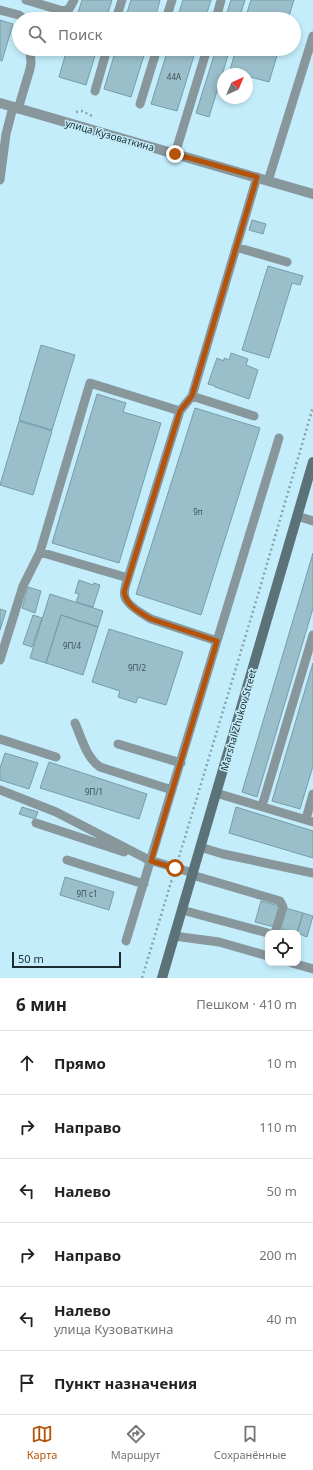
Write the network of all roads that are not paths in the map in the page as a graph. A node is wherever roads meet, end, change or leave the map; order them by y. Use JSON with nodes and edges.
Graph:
{"nodes":[{"id":1,"x":26,"y":0,"type":"edge"},
{"id":2,"x":74,"y":0,"type":"edge"},
{"id":3,"x":122,"y":0,"type":"edge"},
{"id":4,"x":172,"y":0,"type":"edge"},
{"id":5,"x":221,"y":0,"type":"edge"},
{"id":6,"x":0,"y":10,"type":"edge"},
{"id":7,"x":118,"y":12,"type":"edge"},
{"id":8,"x":168,"y":12,"type":"edge"},
{"id":9,"x":218,"y":12,"type":"edge"},
{"id":10,"x":12,"y":13,"type":"edge"},
{"id":11,"x":313,"y":36,"type":"edge"},
{"id":12,"x":30,"y":56,"type":"edge"},
{"id":13,"x":105,"y":56,"type":"edge"},
{"id":14,"x":155,"y":56,"type":"edge"},
{"id":15,"x":205,"y":56,"type":"edge"},
{"id":16,"x":95,"y":91,"type":"dead end"},
{"id":17,"x":0,"y":103,"type":"edge"},
{"id":18,"x":140,"y":104,"type":"dead end"},
{"id":19,"x":15,"y":108,"type":"junction"},
{"id":20,"x":175,"y":154,"type":"junction"},
{"id":21,"x":257,"y":177,"type":"junction"},
{"id":22,"x":0,"y":180,"type":"edge"},
{"id":23,"x":268,"y":181,"type":"junction"},
{"id":24,"x":313,"y":194,"type":"edge"},
{"id":25,"x":236,"y":247,"type":"junction"},
{"id":26,"x":287,"y":262,"type":"dead end"},
{"id":27,"x":192,"y":396,"type":"junction"},
{"id":28,"x":180,"y":411,"type":"junction"},
{"id":29,"x":254,"y":416,"type":"dead end"},
{"id":30,"x":279,"y":438,"type":"dead end"},
{"id":31,"x":313,"y":462,"type":"edge"},
{"id":32,"x":297,"y":516,"type":"junction"},
{"id":33,"x":313,"y":521,"type":"edge"},
{"id":34,"x":40,"y":552,"type":"junction"},
{"id":35,"x":128,"y":578,"type":"junction"},
{"id":36,"x":313,"y":635,"type":"edge"},
{"id":37,"x":217,"y":641,"type":"junction"},
{"id":38,"x":0,"y":660,"type":"edge"},
{"id":39,"x":75,"y":723,"type":"dead end"},
{"id":40,"x":0,"y":739,"type":"edge"},
{"id":41,"x":118,"y":744,"type":"dead end"},
{"id":42,"x":56,"y":757,"type":"dead end"},
{"id":43,"x":181,"y":763,"type":"junction"},
{"id":44,"x":0,"y":790,"type":"edge"},
{"id":45,"x":172,"y":790,"type":"junction"},
{"id":46,"x":216,"y":793,"type":"junction"},
{"id":47,"x":313,"y":794,"type":"edge"},
{"id":48,"x":262,"y":806,"type":"junction"},
{"id":49,"x":309,"y":820,"type":"edge"},
{"id":50,"x":36,"y":823,"type":"dead end"},
{"id":51,"x":200,"y":848,"type":"junction"},
{"id":52,"x":67,"y":860,"type":"dead end"},
{"id":53,"x":151,"y":861,"type":"junction"},
{"id":54,"x":192,"y":874,"type":"junction"},
{"id":55,"x":313,"y":874,"type":"edge"},
{"id":56,"x":144,"y":884,"type":"junction"},
{"id":57,"x":182,"y":910,"type":"junction"},
{"id":58,"x":276,"y":930,"type":"edge"},
{"id":59,"x":265,"y":932,"type":"edge"},
{"id":60,"x":174,"y":936,"type":"junction"},
{"id":61,"x":126,"y":941,"type":"dead end"},
{"id":62,"x":265,"y":955,"type":"edge"},
{"id":63,"x":301,"y":966,"type":"edge"},
{"id":64,"x":313,"y":969,"type":"edge"},
{"id":65,"x":162,"y":978,"type":"edge"}],
"edges":[{"from":1,"to":2,"type":"lane"},
{"from":3,"to":7,"type":"lane"},
{"from":4,"to":8,"type":"lane"},
{"from":5,"to":9,"type":"lane"},
{"from":6,"to":10,"type":"lane"},
{"from":11,"to":23,"type":"lane"},
{"from":12,"to":19,"type":"lane"},
{"from":13,"to":16,"type":"lane"},
{"from":14,"to":18,"type":"lane"},
{"from":15,"to":20,"type":"lane"},
{"from":17,"to":19,"type":"street","name":"улица Кузоваткина"},
{"from":19,"to":20,"type":"street","name":"улица Кузоваткина"},
{"from":19,"to":22,"type":"lane"},
{"from":20,"to":21,"type":"street","name":"улица Кузоваткина"},
{"from":21,"to":23,"type":"street","name":"улица Кузоваткина"},
{"from":21,"to":25,"type":"lane"},
{"from":23,"to":24,"type":"street","name":"улица Кузоваткина"},
{"from":25,"to":26,"type":"lane"},
{"from":25,"to":27,"type":"lane"},
{"from":27,"to":28,"type":"lane"},
{"from":27,"to":29,"type":"lane"},
{"from":28,"to":34,"type":"lane"},
{"from":28,"to":35,"type":"lane"},
{"from":30,"to":37,"type":"lane"},
{"from":31,"to":32,"type":"main road","name":"Marshal Zhukov Street"},
{"from":32,"to":33,"type":"lane"},
{"from":32,"to":46,"type":"main road","name":"Marshal Zhukov Street"},
{"from":34,"to":35,"type":"lane"},
{"from":34,"to":38,"type":"lane"},
{"from":35,"to":37,"type":"lane"},
{"from":36,"to":48,"type":"lane"},
{"from":37,"to":43,"type":"lane"},
{"from":39,"to":45,"type":"lane"},
{"from":40,"to":42,"type":"lane"},
{"from":41,"to":43,"type":"lane"},
{"from":43,"to":45,"type":"lane"},
{"from":44,"to":53,"type":"lane"},
{"from":45,"to":53,"type":"lane"},
{"from":46,"to":48,"type":"lane"},
{"from":46,"to":51,"type":"main road","name":"Marshal Zhukov Street"},
{"from":47,"to":49,"type":"lane"},
{"from":48,"to":49,"type":"lane"},
{"from":50,"to":53,"type":"lane"},
{"from":51,"to":54,"type":"main road","name":"Marshal Zhukov Street"},
{"from":51,"to":55,"type":"lane"},
{"from":52,"to":56,"type":"lane"},
{"from":53,"to":54,"type":"lane"},
{"from":53,"to":56,"type":"lane"},
{"from":54,"to":57,"type":"main road","name":"Marshal Zhukov Street"},
{"from":54,"to":58,"type":"lane"},
{"from":56,"to":61,"type":"lane"},
{"from":57,"to":59,"type":"lane"},
{"from":57,"to":60,"type":"main road","name":"Marshal Zhukov Street"},
{"from":60,"to":62,"type":"lane"},
{"from":60,"to":65,"type":"main road","name":"Marshal Zhukov Street"},
{"from":63,"to":64,"type":"lane"}]}
